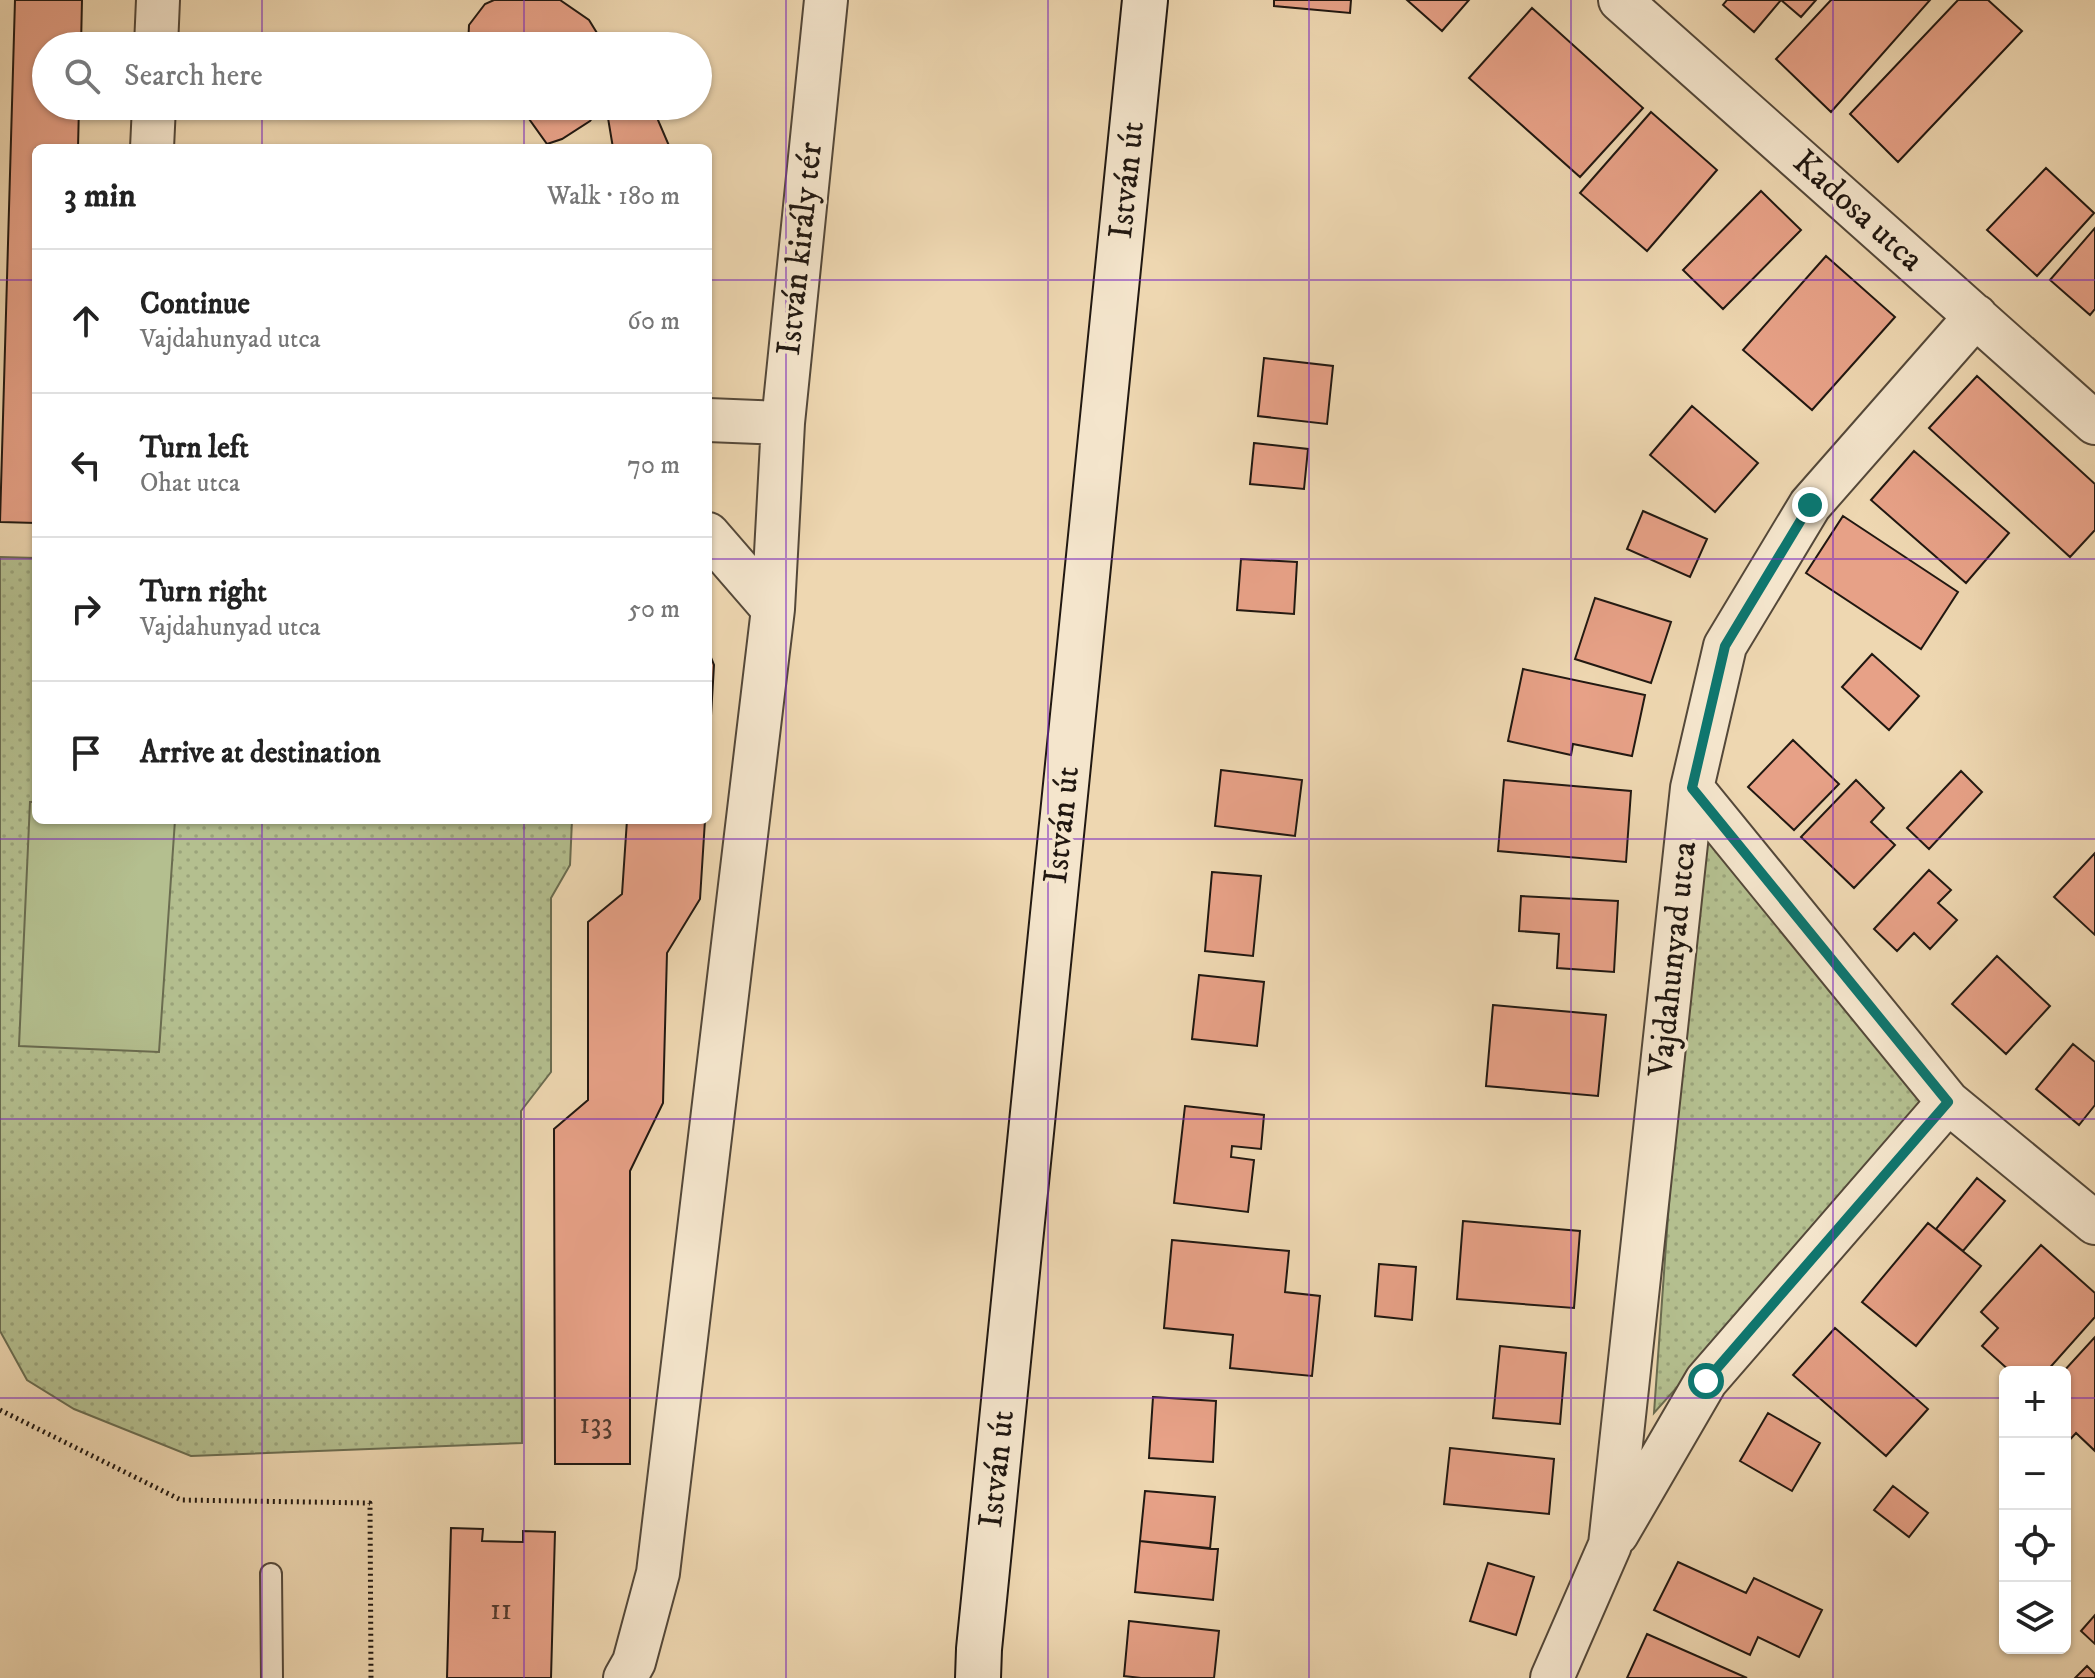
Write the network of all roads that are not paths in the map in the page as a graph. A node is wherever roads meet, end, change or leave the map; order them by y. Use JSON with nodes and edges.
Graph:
{"nodes":[{"id":1,"x":158,"y":0,"type":"edge"},
{"id":2,"x":826,"y":0,"type":"edge"},
{"id":3,"x":1145,"y":0,"type":"edge"},
{"id":4,"x":1620,"y":0,"type":"edge"},
{"id":5,"x":157,"y":32,"type":"edge"},
{"id":6,"x":153,"y":120,"type":"edge"},
{"id":7,"x":152,"y":144,"type":"edge"},
{"id":8,"x":1976,"y":316,"type":"junction"},
{"id":9,"x":712,"y":420,"type":"edge"},
{"id":10,"x":783,"y":423,"type":"junction"},
{"id":11,"x":2095,"y":423,"type":"edge"},
{"id":12,"x":712,"y":539,"type":"edge"},
{"id":13,"x":773,"y":609,"type":"junction"},
{"id":14,"x":1692,"y":788,"type":"junction"},
{"id":15,"x":1948,"y":1102,"type":"junction"},
{"id":16,"x":2095,"y":1223,"type":"edge"},
{"id":17,"x":1610,"y":1545,"type":"junction"},
{"id":18,"x":271,"y":1574,"type":"dead end"},
{"id":19,"x":976,"y":1668,"type":"edge"},
{"id":20,"x":272,"y":1678,"type":"edge"},
{"id":21,"x":625,"y":1678,"type":"edge"},
{"id":22,"x":1552,"y":1678,"type":"edge"}],
"edges":[{"from":1,"to":5,"type":"street"},
{"from":2,"to":10,"type":"street","name":"István király tér"},
{"from":3,"to":19,"type":"street","name":"István út"},
{"from":4,"to":8,"type":"street","name":"Kadosa utca"},
{"from":6,"to":7,"type":"street"},
{"from":8,"to":11,"type":"street","name":"Kadosa utca"},
{"from":8,"to":14,"type":"street","name":"Vajdahunyad utca"},
{"from":9,"to":10,"type":"street"},
{"from":10,"to":13,"type":"street"},
{"from":12,"to":13,"type":"street"},
{"from":13,"to":21,"type":"street"},
{"from":14,"to":15,"type":"street"},
{"from":14,"to":17,"type":"street","name":"Vajdahunyad utca"},
{"from":15,"to":16,"type":"street"},
{"from":15,"to":17,"type":"street","name":"Vajdahunyad utca"},
{"from":17,"to":22,"type":"street","name":"Vajdahunyad utca"},
{"from":18,"to":20,"type":"lane"}]}
